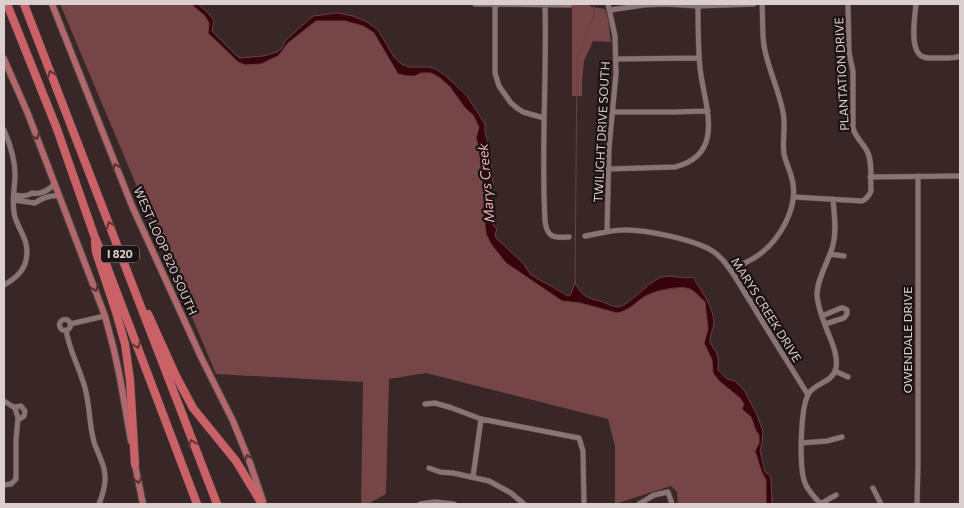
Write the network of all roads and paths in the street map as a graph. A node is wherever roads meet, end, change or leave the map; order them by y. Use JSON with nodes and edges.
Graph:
{"nodes":[{"id":1,"x":24,"y":4,"type":"edge"},
{"id":2,"x":475,"y":4,"type":"edge"},
{"id":3,"x":495,"y":4,"type":"edge"},
{"id":4,"x":545,"y":4,"type":"edge"},
{"id":5,"x":754,"y":4,"type":"edge"},
{"id":6,"x":762,"y":4,"type":"edge"},
{"id":7,"x":848,"y":4,"type":"edge"},
{"id":8,"x":916,"y":4,"type":"edge"},
{"id":9,"x":52,"y":5,"type":"edge"},
{"id":10,"x":570,"y":5,"type":"edge"},
{"id":11,"x":8,"y":6,"type":"edge"},
{"id":12,"x":698,"y":6,"type":"junction"},
{"id":13,"x":609,"y":7,"type":"edge"},
{"id":14,"x":960,"y":56,"type":"edge"},
{"id":15,"x":699,"y":58,"type":"junction"},
{"id":16,"x":4,"y":59,"type":"edge"},
{"id":17,"x":616,"y":59,"type":"junction"},
{"id":18,"x":708,"y":111,"type":"junction"},
{"id":19,"x":613,"y":112,"type":"junction"},
{"id":20,"x":544,"y":118,"type":"junction"},
{"id":21,"x":4,"y":130,"type":"edge"},
{"id":22,"x":608,"y":169,"type":"junction"},
{"id":23,"x":870,"y":176,"type":"junction"},
{"id":24,"x":918,"y":176,"type":"junction"},
{"id":25,"x":960,"y":176,"type":"edge"},
{"id":26,"x":55,"y":183,"type":"junction"},
{"id":27,"x":36,"y":194,"type":"junction"},
{"id":28,"x":59,"y":196,"type":"junction"},
{"id":29,"x":794,"y":197,"type":"junction"},
{"id":30,"x":14,"y":198,"type":"junction"},
{"id":31,"x":28,"y":198,"type":"junction"},
{"id":32,"x":833,"y":199,"type":"junction"},
{"id":33,"x":38,"y":200,"type":"junction"},
{"id":34,"x":607,"y":232,"type":"junction"},
{"id":35,"x":94,"y":235,"type":"junction"},
{"id":36,"x":585,"y":236,"type":"dead end"},
{"id":37,"x":569,"y":238,"type":"dead end"},
{"id":38,"x":830,"y":254,"type":"junction"},
{"id":39,"x":844,"y":256,"type":"dead end"},
{"id":40,"x":730,"y":270,"type":"junction"},
{"id":41,"x":4,"y":285,"type":"edge"},
{"id":42,"x":134,"y":292,"type":"junction"},
{"id":43,"x":105,"y":316,"type":"junction"},
{"id":44,"x":822,"y":316,"type":"junction"},
{"id":45,"x":70,"y":324,"type":"junction"},
{"id":46,"x":825,"y":324,"type":"junction"},
{"id":47,"x":66,"y":330,"type":"junction"},
{"id":48,"x":835,"y":371,"type":"junction"},
{"id":49,"x":848,"y":377,"type":"dead end"},
{"id":50,"x":808,"y":395,"type":"junction"},
{"id":51,"x":4,"y":401,"type":"edge"},
{"id":52,"x":425,"y":404,"type":"dead end"},
{"id":53,"x":480,"y":419,"type":"junction"},
{"id":54,"x":842,"y":437,"type":"dead end"},
{"id":55,"x":801,"y":444,"type":"junction"},
{"id":56,"x":135,"y":464,"type":"junction"},
{"id":57,"x":429,"y":468,"type":"dead end"},
{"id":58,"x":473,"y":477,"type":"junction"},
{"id":59,"x":4,"y":485,"type":"edge"},
{"id":60,"x":873,"y":488,"type":"dead end"},
{"id":61,"x":836,"y":495,"type":"dead end"},
{"id":62,"x":435,"y":503,"type":"edge"},
{"id":63,"x":99,"y":504,"type":"edge"},
{"id":64,"x":143,"y":504,"type":"edge"},
{"id":65,"x":197,"y":504,"type":"edge"},
{"id":66,"x":216,"y":504,"type":"edge"},
{"id":67,"x":263,"y":504,"type":"edge"},
{"id":68,"x":420,"y":504,"type":"edge"},
{"id":69,"x":454,"y":504,"type":"edge"},
{"id":70,"x":524,"y":504,"type":"edge"},
{"id":71,"x":584,"y":504,"type":"edge"},
{"id":72,"x":639,"y":504,"type":"edge"},
{"id":73,"x":672,"y":504,"type":"edge"},
{"id":74,"x":821,"y":504,"type":"edge"},
{"id":75,"x":881,"y":504,"type":"edge"},
{"id":76,"x":916,"y":504,"type":"edge"}],
"edges":[{"from":42,"to":1,"type":"highway","number":"I 820","one_way":true},
{"from":2,"to":3,"type":"street"},
{"from":3,"to":4,"type":"street"},
{"from":3,"to":20,"type":"street"},
{"from":4,"to":10,"type":"street"},
{"from":4,"to":20,"type":"street"},
{"from":5,"to":12,"type":"street"},
{"from":6,"to":29,"type":"street"},
{"from":7,"to":23,"type":"street","name":"PLANTATION DRIVE"},
{"from":8,"to":14,"type":"street"},
{"from":67,"to":9,"type":"main road","name":"WEST LOOP 820 SOUTH","one_way":true},
{"from":11,"to":35,"type":"highway","number":"I 820"},
{"from":12,"to":13,"type":"street"},
{"from":12,"to":15,"type":"street"},
{"from":13,"to":17,"type":"street","name":"TWILIGHT DRIVE SOUTH"},
{"from":15,"to":17,"type":"street"},
{"from":15,"to":18,"type":"street"},
{"from":16,"to":26,"type":"main road","one_way":true},
{"from":17,"to":19,"type":"street","name":"TWILIGHT DRIVE SOUTH"},
{"from":18,"to":19,"type":"street"},
{"from":18,"to":22,"type":"street"},
{"from":19,"to":22,"type":"street","name":"TWILIGHT DRIVE SOUTH"},
{"from":20,"to":37,"type":"street"},
{"from":21,"to":30,"type":"street"},
{"from":22,"to":34,"type":"street","name":"TWILIGHT DRIVE SOUTH"},
{"from":23,"to":24,"type":"street"},
{"from":23,"to":32,"type":"street","name":"PLANTATION DRIVE"},
{"from":24,"to":25,"type":"street"},
{"from":24,"to":76,"type":"street","name":"OWENDALE DRIVE"},
{"from":26,"to":27,"type":"street"},
{"from":26,"to":28,"type":"main road"},
{"from":27,"to":31,"type":"street"},
{"from":27,"to":33,"type":"street"},
{"from":28,"to":33,"type":"street"},
{"from":28,"to":43,"type":"main road","one_way":true},
{"from":29,"to":32,"type":"street"},
{"from":29,"to":40,"type":"street"},
{"from":30,"to":31,"type":"street"},
{"from":30,"to":41,"type":"street"},
{"from":31,"to":33,"type":"street"},
{"from":32,"to":38,"type":"street"},
{"from":34,"to":36,"type":"street","name":"MARYS CREEK DRIVE"},
{"from":34,"to":40,"type":"street","name":"MARYS CREEK DRIVE"},
{"from":35,"to":56,"type":"highway"},
{"from":35,"to":65,"type":"highway","number":"I 820","one_way":true},
{"from":38,"to":39,"type":"street"},
{"from":38,"to":44,"type":"street"},
{"from":40,"to":50,"type":"street","name":"MARYS CREEK DRIVE"},
{"from":66,"to":42,"type":"highway","number":"I 820","one_way":true},
{"from":42,"to":67,"type":"highway"},
{"from":43,"to":45,"type":"street"},
{"from":43,"to":56,"type":"main road"},
{"from":44,"to":46,"type":"street"},
{"from":44,"to":46,"type":"street"},
{"from":45,"to":47,"type":"street"},
{"from":45,"to":47,"type":"street"},
{"from":46,"to":48,"type":"street"},
{"from":47,"to":63,"type":"street"},
{"from":48,"to":49,"type":"street"},
{"from":48,"to":50,"type":"street"},
{"from":50,"to":55,"type":"street"},
{"from":51,"to":59,"type":"street"},
{"from":52,"to":53,"type":"street"},
{"from":53,"to":58,"type":"street"},
{"from":53,"to":71,"type":"street"},
{"from":54,"to":55,"type":"street"},
{"from":55,"to":74,"type":"street"},
{"from":56,"to":64,"type":"main road","one_way":true},
{"from":57,"to":58,"type":"street"},
{"from":58,"to":70,"type":"street"},
{"from":60,"to":75,"type":"street"},
{"from":61,"to":74,"type":"street"},
{"from":62,"to":68,"type":"street"},
{"from":62,"to":69,"type":"street"},
{"from":72,"to":73,"type":"street"}]}
